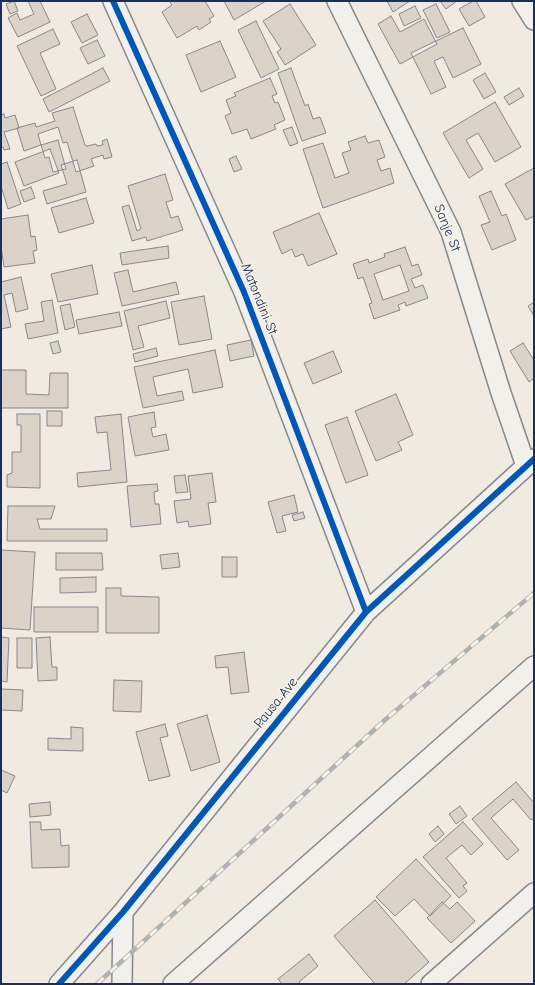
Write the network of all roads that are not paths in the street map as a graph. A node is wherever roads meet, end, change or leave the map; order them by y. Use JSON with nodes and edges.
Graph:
{"nodes":[{"id":1,"x":113,"y":1,"type":"edge"},
{"id":2,"x":337,"y":1,"type":"edge"},
{"id":3,"x":522,"y":1,"type":"edge"},
{"id":4,"x":534,"y":20,"type":"edge"},
{"id":5,"x":530,"y":463,"type":"edge"},
{"id":6,"x":366,"y":612,"type":"junction"},
{"id":7,"x":534,"y":666,"type":"edge"},
{"id":8,"x":534,"y":893,"type":"edge"},
{"id":9,"x":123,"y":912,"type":"junction"},
{"id":10,"x":176,"y":983,"type":"edge"},
{"id":11,"x":59,"y":984,"type":"edge"},
{"id":12,"x":122,"y":984,"type":"edge"},
{"id":13,"x":431,"y":984,"type":"edge"}],
"edges":[{"from":1,"to":6,"type":"street","name":"Matondini St"},
{"from":2,"to":5,"type":"street","name":"Sanje St"},
{"from":3,"to":4,"type":"street"},
{"from":5,"to":6,"type":"street","name":"Pausa Ave"},
{"from":6,"to":9,"type":"street","name":"Pausa Ave"},
{"from":7,"to":10,"type":"street"},
{"from":8,"to":13,"type":"street"},
{"from":9,"to":11,"type":"street","name":"Pausa Ave"},
{"from":9,"to":12,"type":"street"}]}
